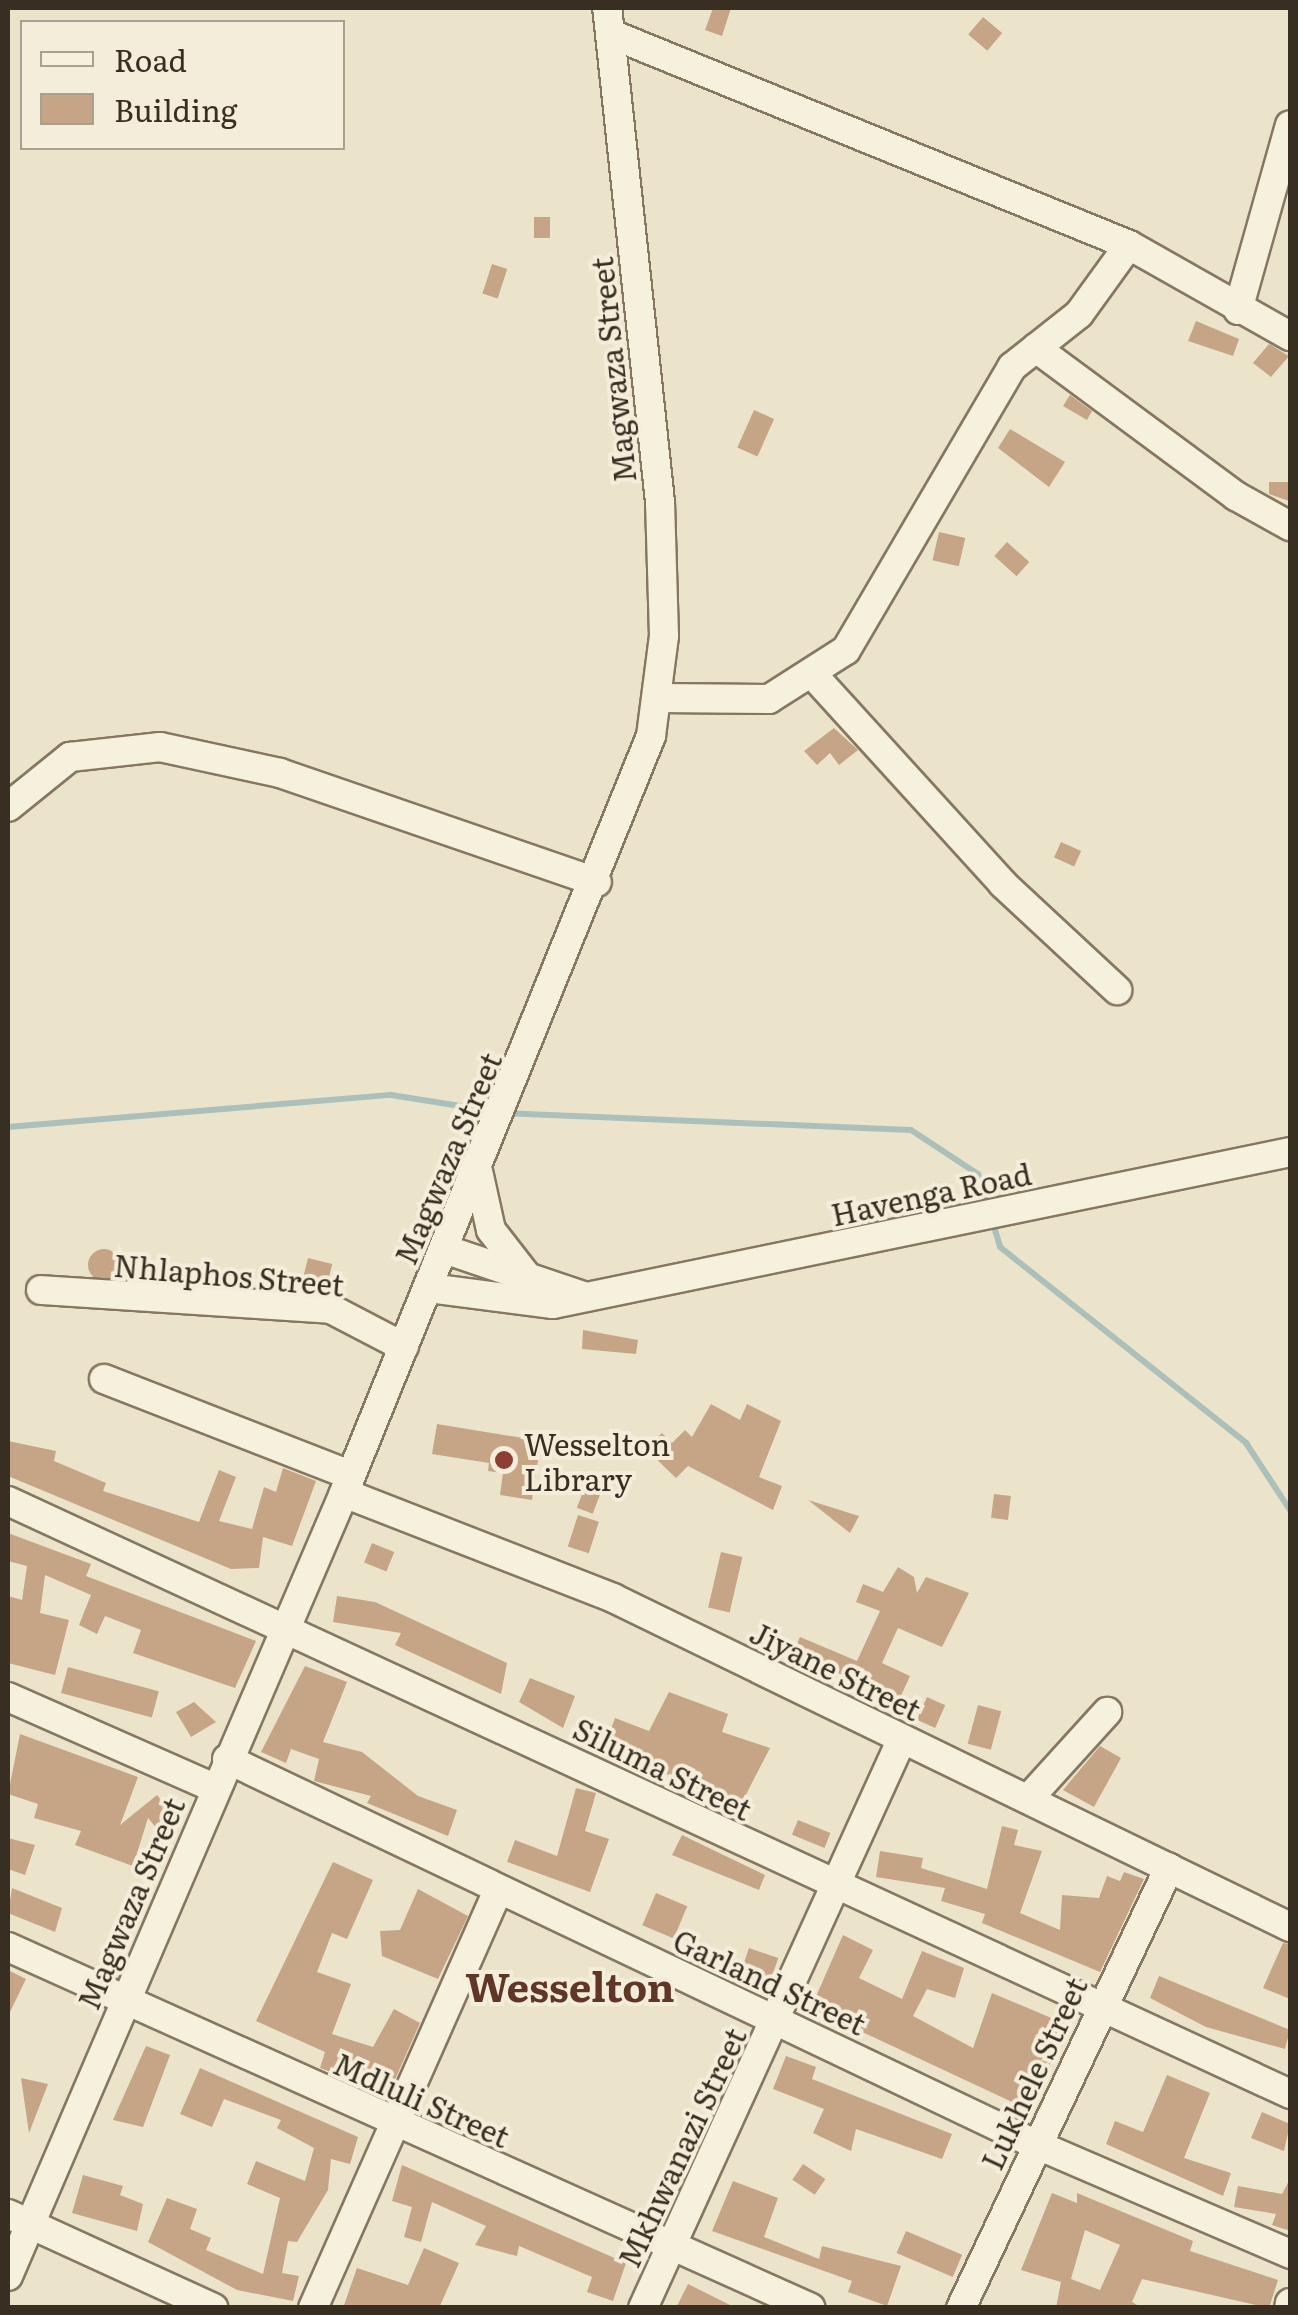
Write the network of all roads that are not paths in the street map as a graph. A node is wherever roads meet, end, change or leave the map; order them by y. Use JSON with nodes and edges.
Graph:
{"nodes":[{"id":1,"x":609,"y":21,"type":"edge"},
{"id":2,"x":1290,"y":126,"type":"edge"},
{"id":3,"x":1129,"y":245,"type":"junction"},
{"id":4,"x":1238,"y":310,"type":"junction"},
{"id":5,"x":1290,"y":336,"type":"edge"},
{"id":6,"x":1036,"y":348,"type":"junction"},
{"id":7,"x":1290,"y":526,"type":"edge"},
{"id":8,"x":814,"y":676,"type":"junction"},
{"id":9,"x":659,"y":698,"type":"junction"},
{"id":10,"x":8,"y":807,"type":"edge"},
{"id":11,"x":597,"y":882,"type":"junction"},
{"id":12,"x":1117,"y":990,"type":"dead end"},
{"id":13,"x":1290,"y":1152,"type":"edge"},
{"id":14,"x":478,"y":1171,"type":"junction"},
{"id":15,"x":444,"y":1249,"type":"junction"},
{"id":16,"x":531,"y":1279,"type":"junction"},
{"id":17,"x":429,"y":1288,"type":"junction"},
{"id":18,"x":41,"y":1290,"type":"dead end"},
{"id":19,"x":584,"y":1296,"type":"junction"},
{"id":20,"x":404,"y":1347,"type":"junction"},
{"id":21,"x":104,"y":1379,"type":"dead end"},
{"id":22,"x":347,"y":1484,"type":"junction"},
{"id":23,"x":8,"y":1500,"type":"edge"},
{"id":24,"x":285,"y":1623,"type":"junction"},
{"id":25,"x":8,"y":1698,"type":"edge"},
{"id":26,"x":1107,"y":1712,"type":"dead end"},
{"id":27,"x":902,"y":1739,"type":"junction"},
{"id":28,"x":227,"y":1758,"type":"junction"},
{"id":29,"x":214,"y":1788,"type":"junction"},
{"id":30,"x":1030,"y":1797,"type":"junction"},
{"id":31,"x":1168,"y":1868,"type":"junction"},
{"id":32,"x":832,"y":1885,"type":"junction"},
{"id":33,"x":499,"y":1889,"type":"junction"},
{"id":34,"x":1290,"y":1927,"type":"edge"},
{"id":35,"x":8,"y":1946,"type":"edge"},
{"id":36,"x":124,"y":1999,"type":"junction"},
{"id":37,"x":1100,"y":2004,"type":"junction"},
{"id":38,"x":775,"y":2019,"type":"junction"},
{"id":39,"x":1290,"y":2094,"type":"edge"},
{"id":40,"x":394,"y":2122,"type":"junction"},
{"id":41,"x":1035,"y":2144,"type":"junction"},
{"id":42,"x":19,"y":2219,"type":"edge"},
{"id":43,"x":671,"y":2245,"type":"junction"},
{"id":44,"x":1290,"y":2254,"type":"edge"},
{"id":45,"x":8,"y":2276,"type":"edge"},
{"id":46,"x":213,"y":2308,"type":"edge"},
{"id":47,"x":313,"y":2308,"type":"edge"},
{"id":48,"x":643,"y":2308,"type":"edge"},
{"id":49,"x":810,"y":2308,"type":"edge"},
{"id":50,"x":961,"y":2308,"type":"edge"}],
"edges":[{"from":1,"to":3,"type":"street"},
{"from":1,"to":9,"type":"street","name":"Magwaza Street"},
{"from":2,"to":4,"type":"street"},
{"from":3,"to":4,"type":"street"},
{"from":3,"to":6,"type":"street"},
{"from":4,"to":5,"type":"street"},
{"from":6,"to":7,"type":"street"},
{"from":6,"to":8,"type":"street"},
{"from":8,"to":9,"type":"street"},
{"from":8,"to":12,"type":"street"},
{"from":9,"to":11,"type":"street","name":"Magwaza Street"},
{"from":10,"to":11,"type":"street"},
{"from":11,"to":14,"type":"street","name":"Magwaza Street"},
{"from":13,"to":19,"type":"street","name":"Havenga Road"},
{"from":14,"to":15,"type":"street","name":"Magwaza Street"},
{"from":14,"to":16,"type":"street"},
{"from":15,"to":16,"type":"street","name":"Havenga Road"},
{"from":15,"to":17,"type":"street","name":"Magwaza Street"},
{"from":16,"to":19,"type":"street","name":"Havenga Road"},
{"from":17,"to":19,"type":"street","name":"Havenga Road"},
{"from":17,"to":20,"type":"street","name":"Magwaza Street"},
{"from":18,"to":20,"type":"street","name":"Nhlaphos Street"},
{"from":20,"to":22,"type":"street","name":"Magwaza Street"},
{"from":21,"to":22,"type":"street","name":"Jiyane Street"},
{"from":22,"to":24,"type":"street","name":"Magwaza Street"},
{"from":22,"to":27,"type":"street","name":"Jiyane Street"},
{"from":23,"to":24,"type":"street","name":"Siluma Street"},
{"from":24,"to":28,"type":"street","name":"Magwaza Street"},
{"from":24,"to":32,"type":"street","name":"Siluma Street"},
{"from":25,"to":29,"type":"street"},
{"from":26,"to":30,"type":"street"},
{"from":27,"to":30,"type":"street","name":"Jiyane Street"},
{"from":27,"to":32,"type":"street","name":"Mkhwanazi Street"},
{"from":28,"to":29,"type":"street","name":"Magwaza Street"},
{"from":28,"to":33,"type":"street","name":"Garland Street"},
{"from":29,"to":36,"type":"street","name":"Magwaza Street"},
{"from":30,"to":31,"type":"street","name":"Jiyane Street"},
{"from":31,"to":34,"type":"street","name":"Jiyane Street"},
{"from":31,"to":37,"type":"street","name":"Lukhele Street"},
{"from":32,"to":37,"type":"street","name":"Siluma Street"},
{"from":32,"to":38,"type":"street","name":"Mkhwanazi Street"},
{"from":33,"to":38,"type":"street","name":"Garland Street"},
{"from":33,"to":40,"type":"street"},
{"from":35,"to":36,"type":"street","name":"Mdluli Street"},
{"from":36,"to":40,"type":"street","name":"Mdluli Street"},
{"from":36,"to":42,"type":"street","name":"Magwaza Street"},
{"from":37,"to":39,"type":"street","name":"Siluma Street"},
{"from":37,"to":41,"type":"street","name":"Lukhele Street"},
{"from":38,"to":41,"type":"street","name":"Garland Street"},
{"from":38,"to":43,"type":"street","name":"Mkhwanazi Street"},
{"from":40,"to":43,"type":"street","name":"Mdluli Street"},
{"from":40,"to":47,"type":"street"},
{"from":41,"to":44,"type":"street","name":"Garland Street"},
{"from":41,"to":50,"type":"street","name":"Lukhele Street"},
{"from":42,"to":45,"type":"street","name":"Magwaza Street"},
{"from":42,"to":46,"type":"street"},
{"from":43,"to":48,"type":"street","name":"Mkhwanazi Street"},
{"from":43,"to":49,"type":"street","name":"Mdluli Street"}]}
